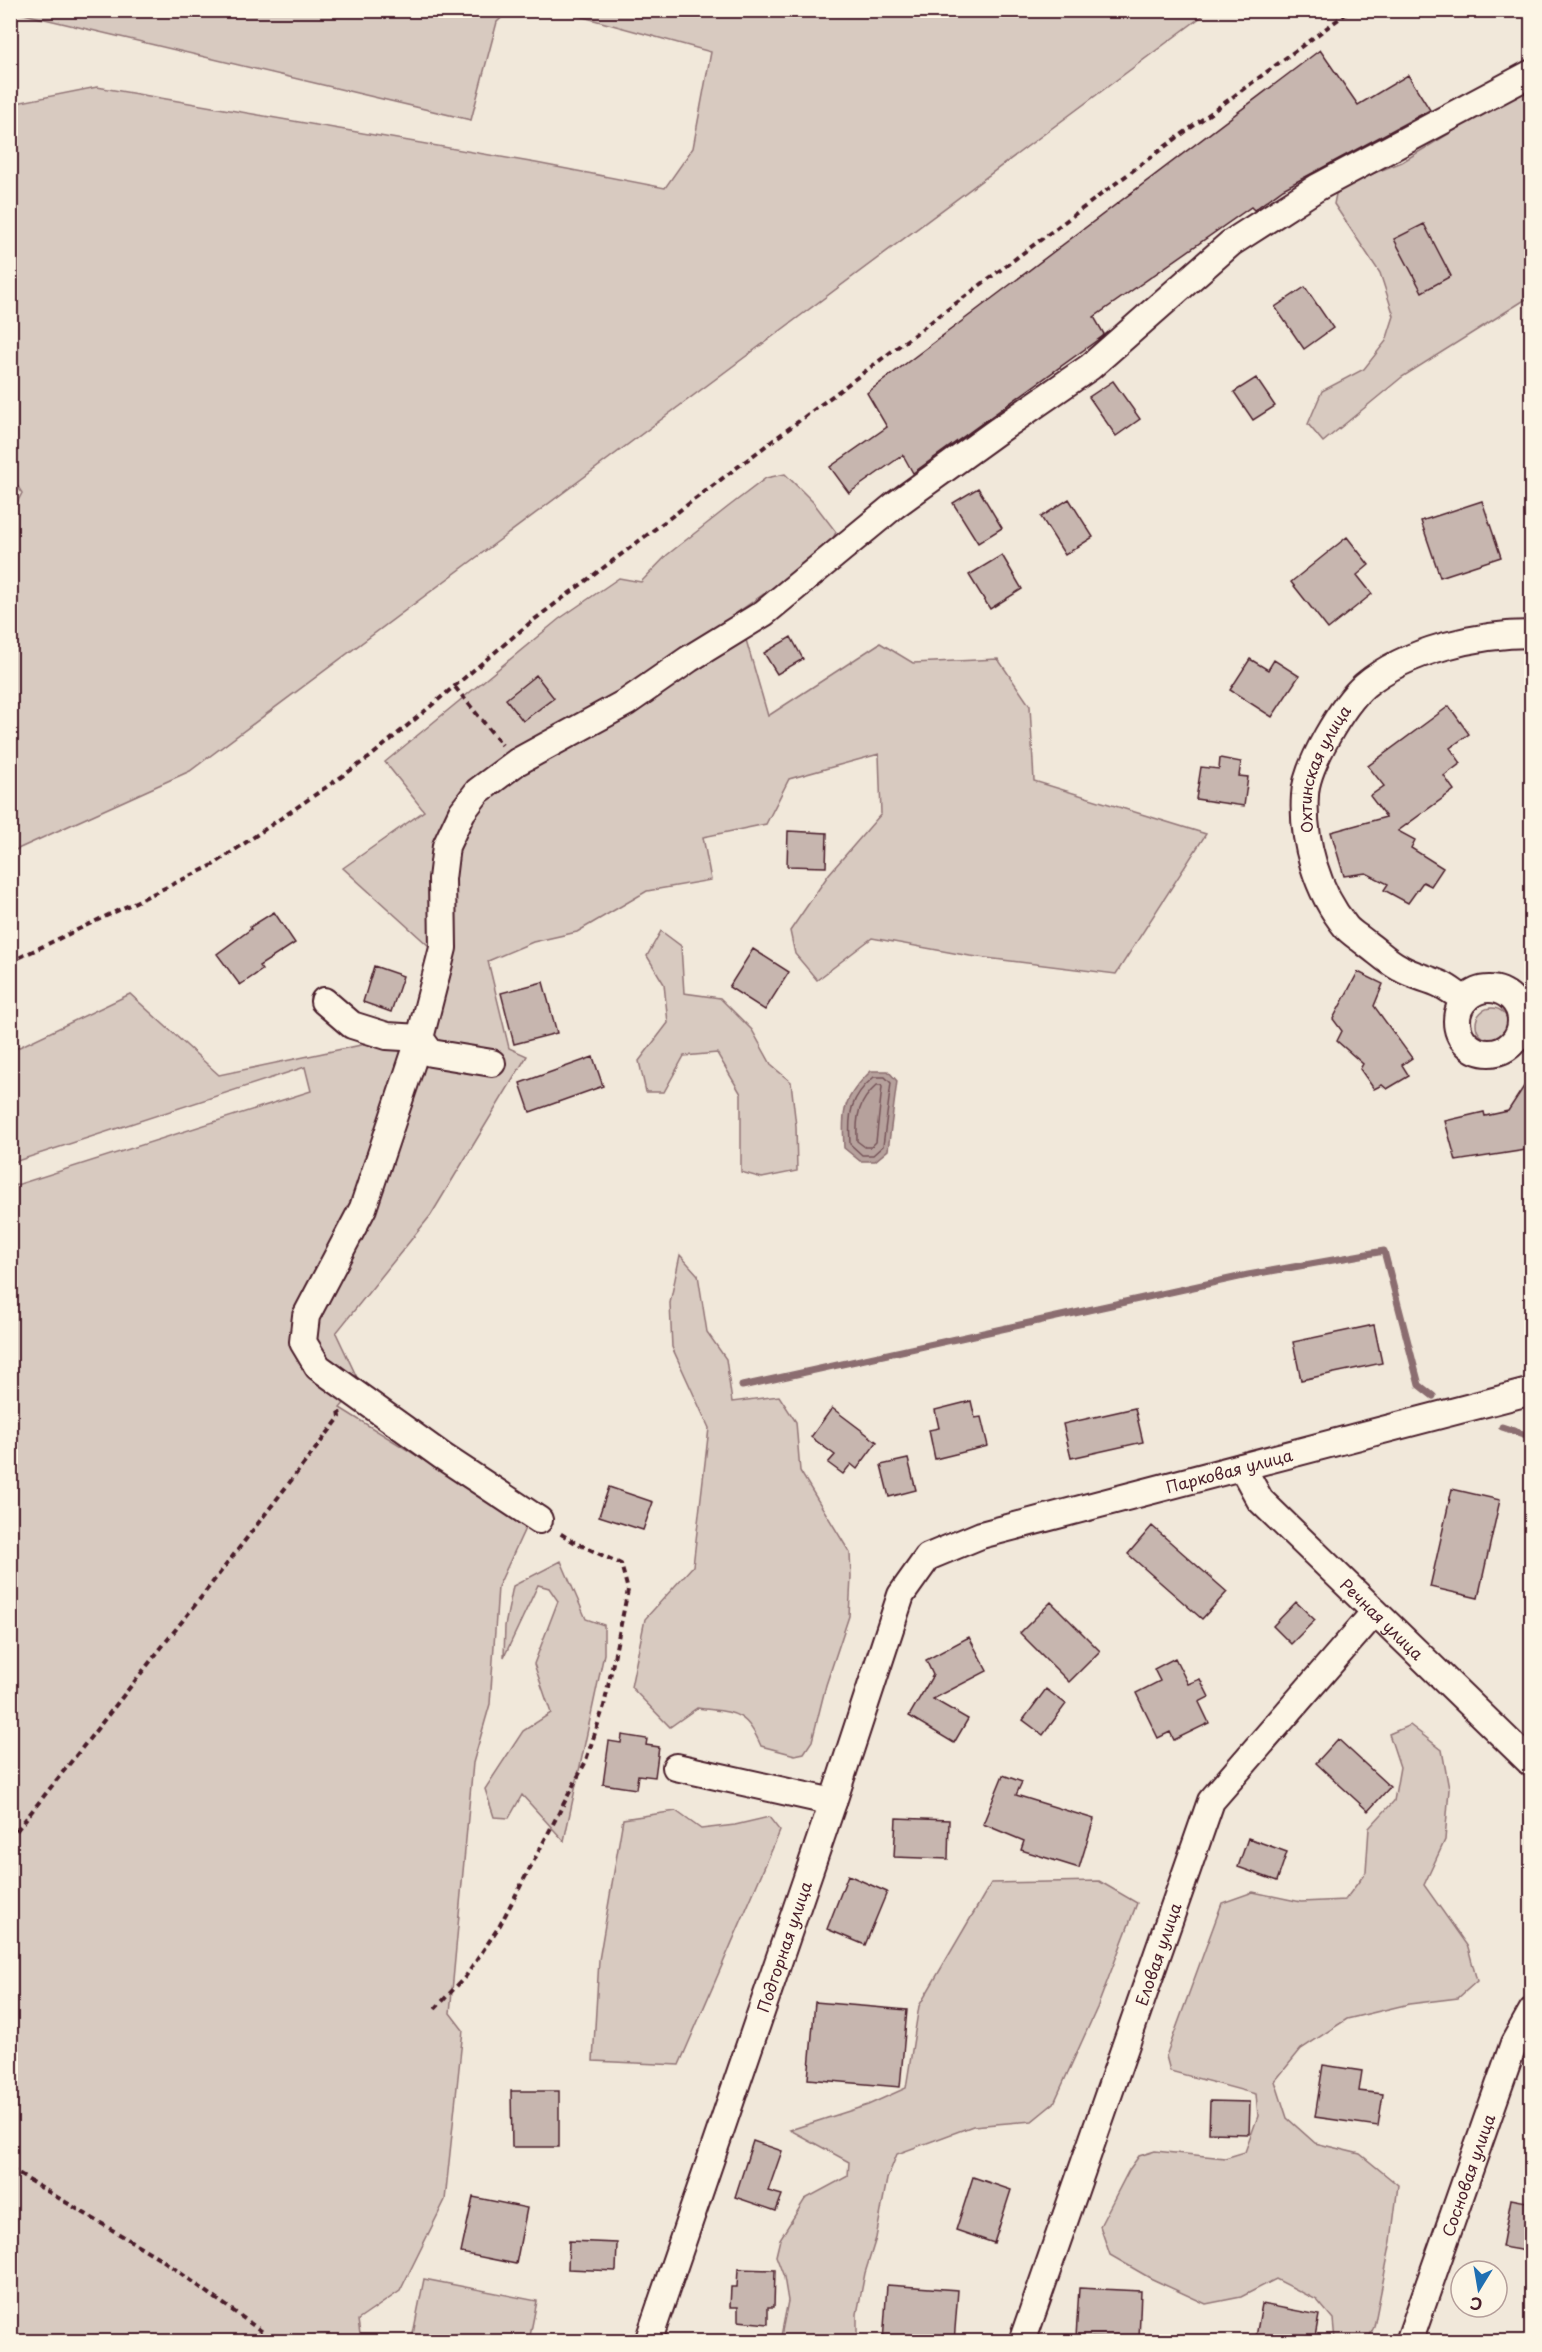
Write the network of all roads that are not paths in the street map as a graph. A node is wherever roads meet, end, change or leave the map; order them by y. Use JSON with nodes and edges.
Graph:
{"nodes":[{"id":1,"x":1532,"y":73,"type":"edge"},
{"id":2,"x":1532,"y":634,"type":"edge"},
{"id":3,"x":1465,"y":1000,"type":"dead end"},
{"id":4,"x":324,"y":1001,"type":"dead end"},
{"id":5,"x":420,"y":1038,"type":"junction"},
{"id":6,"x":492,"y":1063,"type":"dead end"},
{"id":7,"x":1532,"y":1391,"type":"edge"},
{"id":8,"x":1242,"y":1467,"type":"junction"},
{"id":9,"x":539,"y":1520,"type":"road end"},
{"id":10,"x":928,"y":1557,"type":"joint"},
{"id":11,"x":1374,"y":1613,"type":"junction"},
{"id":12,"x":1531,"y":1764,"type":"edge"},
{"id":13,"x":676,"y":1767,"type":"dead end"},
{"id":14,"x":833,"y":1802,"type":"junction"},
{"id":15,"x":1532,"y":2012,"type":"edge"},
{"id":16,"x":648,"y":2342,"type":"edge"},
{"id":17,"x":1022,"y":2342,"type":"edge"},
{"id":18,"x":1409,"y":2342,"type":"edge"}],
"edges":[{"from":1,"to":5,"type":"street"},
{"from":2,"to":3,"type":"street","name":"Охтинская улица"},
{"from":4,"to":5,"type":"street"},
{"from":5,"to":6,"type":"street"},
{"from":5,"to":9,"type":"street"},
{"from":7,"to":8,"type":"street","name":"Парковая улица"},
{"from":8,"to":10,"type":"street","name":"Парковая улица"},
{"from":8,"to":11,"type":"street","name":"Речная улица"},
{"from":10,"to":14,"type":"street","name":"Подгорная улица"},
{"from":11,"to":12,"type":"street","name":"Речная улица"},
{"from":11,"to":17,"type":"street","name":"Еловая улица"},
{"from":13,"to":14,"type":"street"},
{"from":14,"to":16,"type":"street","name":"Подгорная улица"},
{"from":15,"to":18,"type":"street","name":"Сосновая улица"}]}
